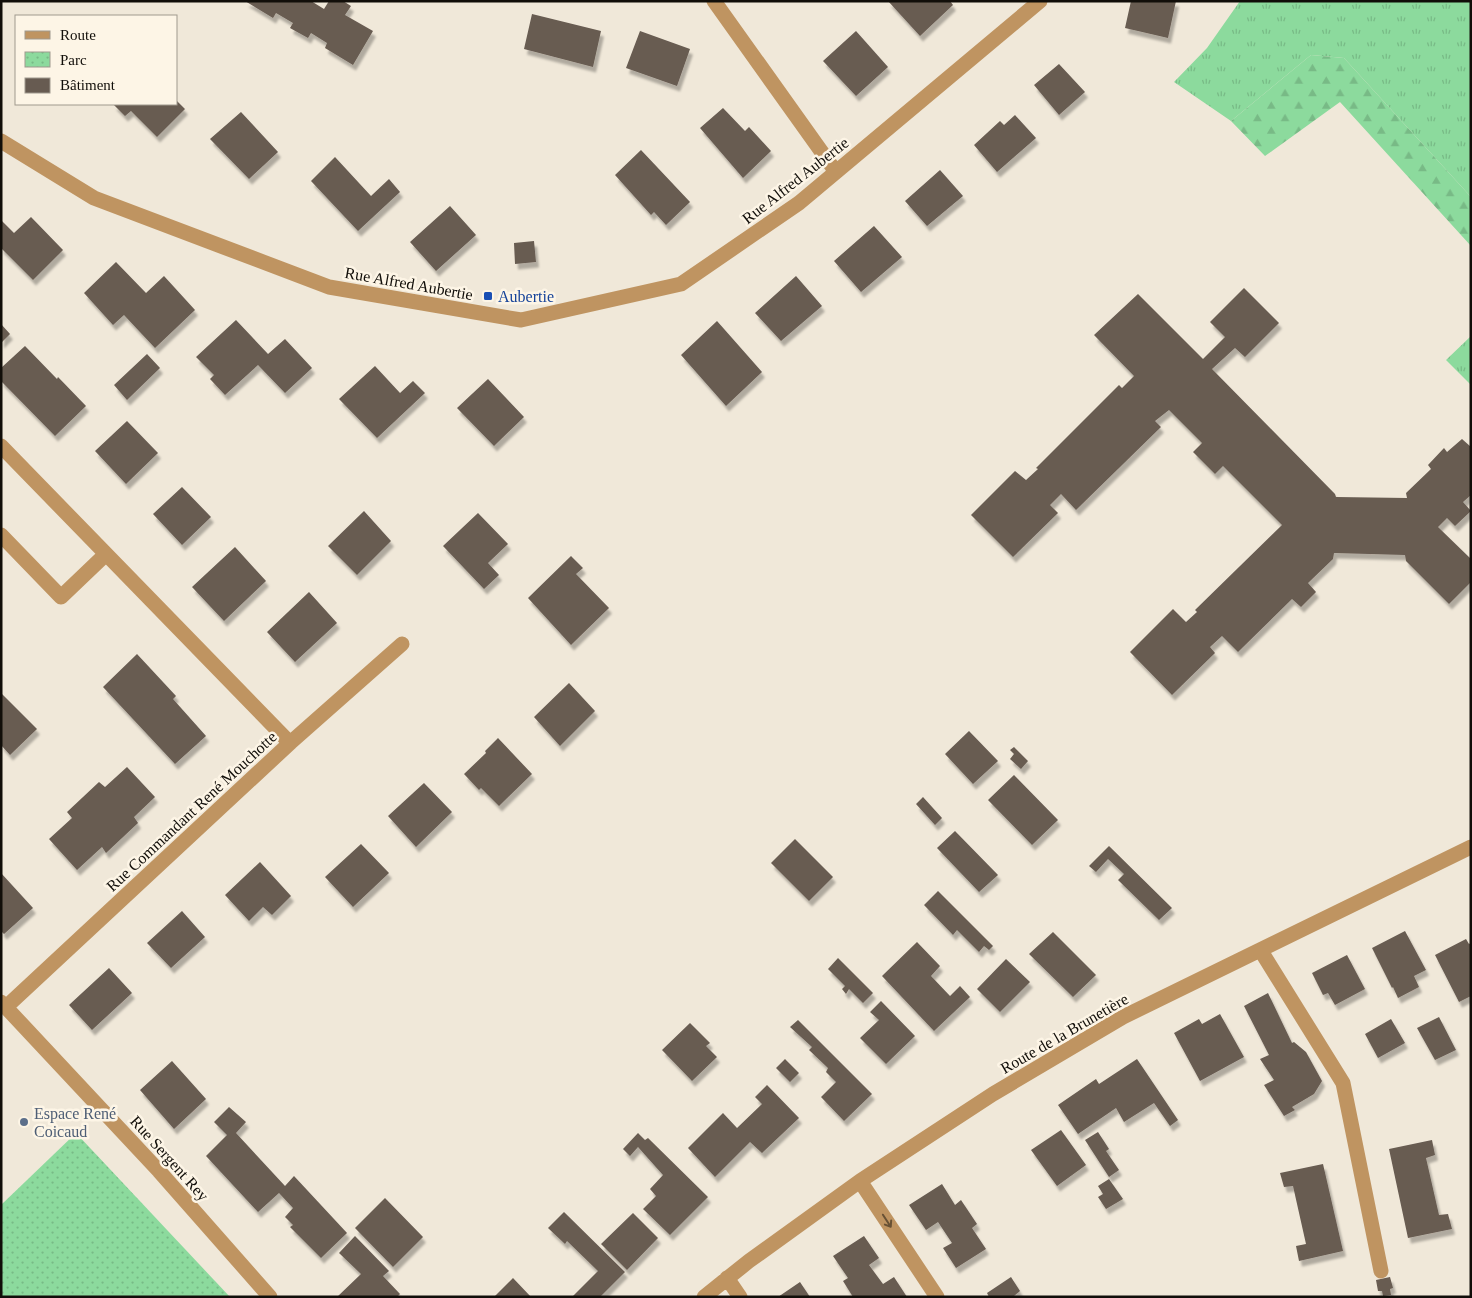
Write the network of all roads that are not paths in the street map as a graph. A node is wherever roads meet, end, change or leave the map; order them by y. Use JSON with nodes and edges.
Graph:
{"nodes":[{"id":1,"x":714,"y":1,"type":"edge"},
{"id":2,"x":1040,"y":1,"type":"edge"},
{"id":3,"x":1,"y":141,"type":"edge"},
{"id":4,"x":836,"y":172,"type":"junction"},
{"id":5,"x":1,"y":446,"type":"edge"},
{"id":6,"x":1,"y":535,"type":"edge"},
{"id":7,"x":106,"y":554,"type":"junction"},
{"id":8,"x":402,"y":644,"type":"dead end"},
{"id":9,"x":290,"y":743,"type":"junction"},
{"id":10,"x":1471,"y":847,"type":"edge"},
{"id":11,"x":1261,"y":951,"type":"junction"},
{"id":12,"x":4,"y":1004,"type":"edge"},
{"id":13,"x":860,"y":1181,"type":"junction"},
{"id":14,"x":1381,"y":1271,"type":"dead end"},
{"id":15,"x":728,"y":1278,"type":"junction"},
{"id":16,"x":270,"y":1297,"type":"edge"},
{"id":17,"x":704,"y":1297,"type":"edge"},
{"id":18,"x":740,"y":1297,"type":"edge"},
{"id":19,"x":937,"y":1297,"type":"edge"}],
"edges":[{"from":1,"to":4,"type":"street"},
{"from":2,"to":4,"type":"street","name":"Rue Alfred Aubertie"},
{"from":3,"to":4,"type":"street","name":"Rue Alfred Aubertie"},
{"from":5,"to":7,"type":"street"},
{"from":6,"to":7,"type":"street"},
{"from":7,"to":9,"type":"street"},
{"from":8,"to":9,"type":"street","name":"Rue Commandant René Mouchotte"},
{"from":9,"to":12,"type":"street","name":"Rue Commandant René Mouchotte"},
{"from":10,"to":11,"type":"street","name":"Route de la Brunetière"},
{"from":11,"to":13,"type":"street","name":"Route de la Brunetière"},
{"from":11,"to":14,"type":"street"},
{"from":12,"to":16,"type":"street","name":"Rue Sergent Rey"},
{"from":13,"to":15,"type":"street","name":"Route de la Brunetière"},
{"from":13,"to":19,"type":"street","one_way":true},
{"from":15,"to":17,"type":"street","name":"Route de la Brunetière"},
{"from":15,"to":18,"type":"street"}]}
